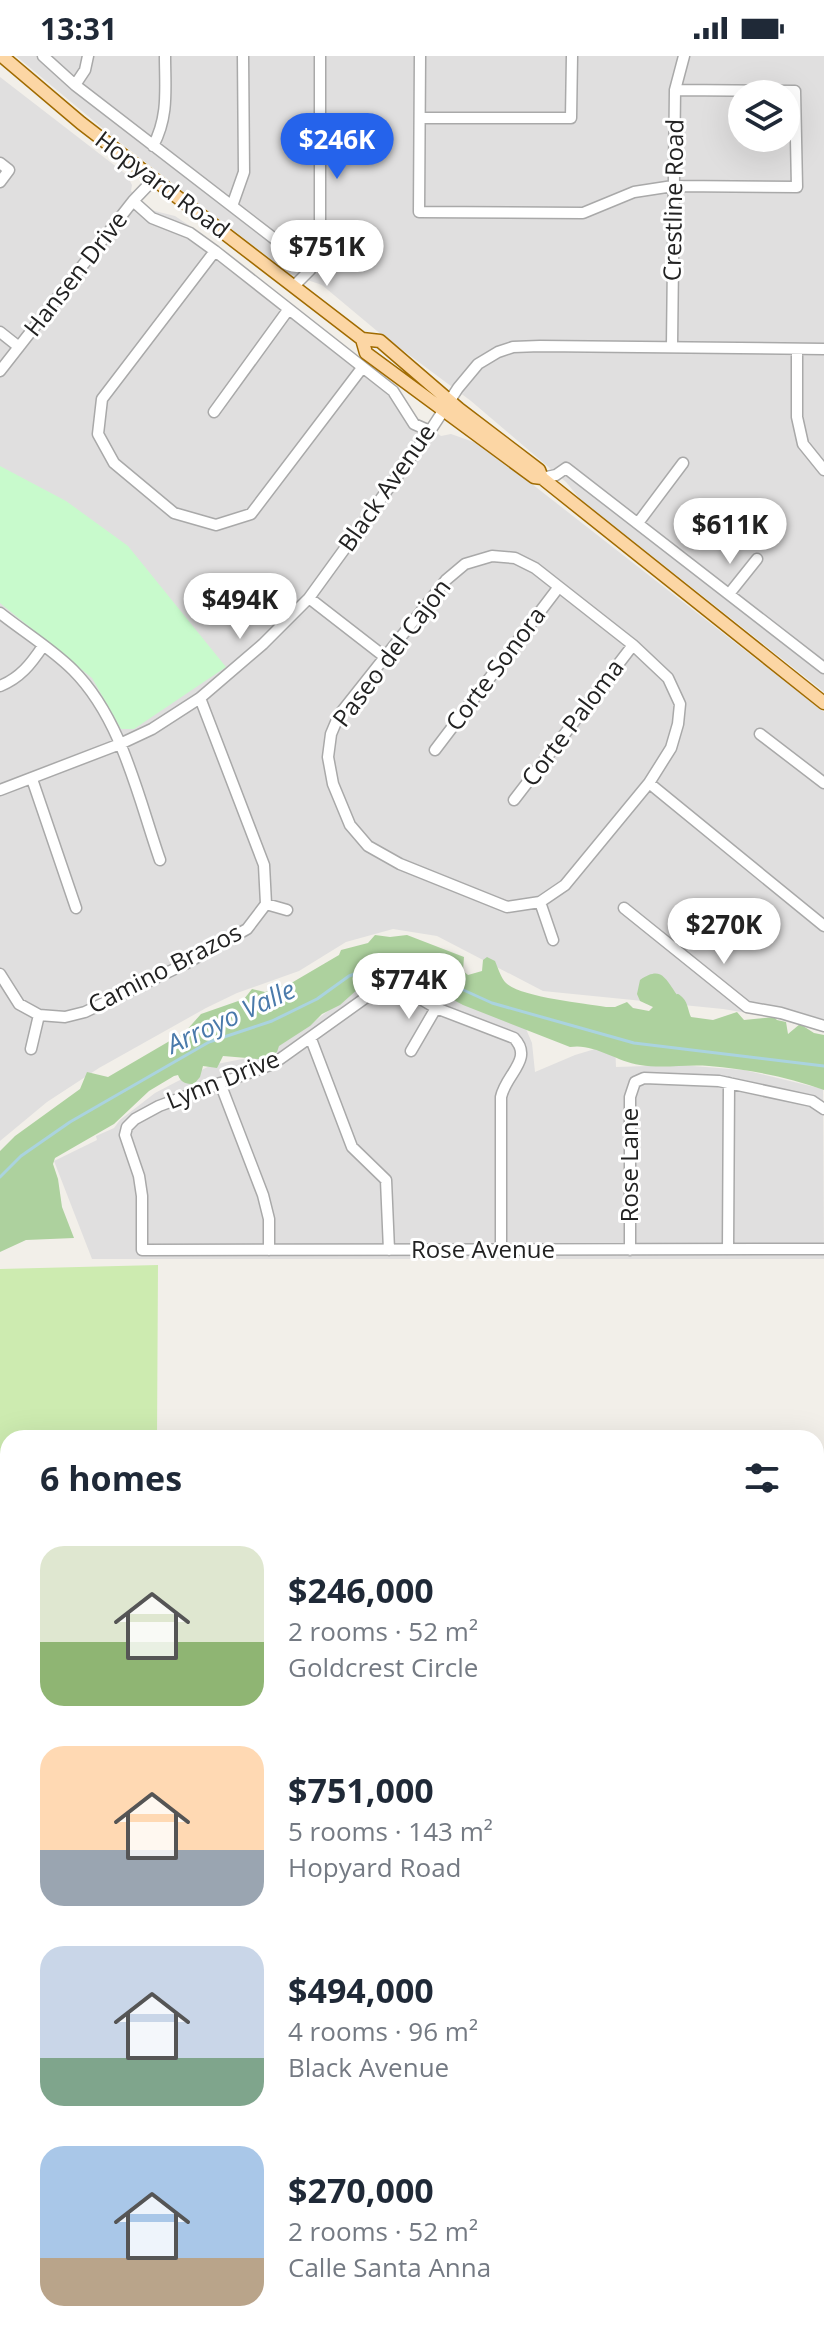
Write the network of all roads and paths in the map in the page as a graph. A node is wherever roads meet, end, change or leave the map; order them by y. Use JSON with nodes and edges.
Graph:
{"nodes":[{"id":1,"x":2,"y":56,"type":"edge"},
{"id":2,"x":43,"y":56,"type":"edge"},
{"id":3,"x":88,"y":56,"type":"edge"},
{"id":4,"x":165,"y":56,"type":"edge"},
{"id":5,"x":243,"y":56,"type":"edge"},
{"id":6,"x":320,"y":56,"type":"edge"},
{"id":7,"x":420,"y":56,"type":"edge"},
{"id":8,"x":572,"y":56,"type":"edge"},
{"id":9,"x":684,"y":56,"type":"edge"},
{"id":10,"x":75,"y":85,"type":"junction"},
{"id":11,"x":675,"y":90,"type":"junction"},
{"id":12,"x":420,"y":118,"type":"junction"},
{"id":13,"x":153,"y":146,"type":"junction"},
{"id":14,"x":0,"y":163,"type":"edge"},
{"id":15,"x":154,"y":179,"type":"junction"},
{"id":16,"x":0,"y":182,"type":"edge"},
{"id":17,"x":673,"y":186,"type":"junction"},
{"id":18,"x":133,"y":201,"type":"junction"},
{"id":19,"x":232,"y":206,"type":"junction"},
{"id":20,"x":319,"y":247,"type":"junction"},
{"id":21,"x":215,"y":251,"type":"junction"},
{"id":22,"x":294,"y":286,"type":"junction"},
{"id":23,"x":288,"y":310,"type":"junction"},
{"id":24,"x":0,"y":332,"type":"edge"},
{"id":25,"x":672,"y":346,"type":"junction"},
{"id":26,"x":19,"y":347,"type":"junction"},
{"id":27,"x":797,"y":349,"type":"junction"},
{"id":28,"x":824,"y":349,"type":"edge"},
{"id":29,"x":362,"y":368,"type":"junction"},
{"id":30,"x":0,"y":371,"type":"edge"},
{"id":31,"x":446,"y":406,"type":"junction"},
{"id":32,"x":214,"y":412,"type":"dead end"},
{"id":33,"x":430,"y":431,"type":"junction"},
{"id":34,"x":683,"y":463,"type":"dead end"},
{"id":35,"x":824,"y":470,"type":"edge"},
{"id":36,"x":542,"y":478,"type":"junction"},
{"id":37,"x":638,"y":523,"type":"junction"},
{"id":38,"x":757,"y":559,"type":"dead end"},
{"id":39,"x":558,"y":588,"type":"junction"},
{"id":40,"x":729,"y":594,"type":"junction"},
{"id":41,"x":309,"y":598,"type":"junction"},
{"id":42,"x":0,"y":613,"type":"edge"},
{"id":43,"x":633,"y":645,"type":"junction"},
{"id":44,"x":43,"y":646,"type":"junction"},
{"id":45,"x":385,"y":657,"type":"junction"},
{"id":46,"x":824,"y":668,"type":"edge"},
{"id":47,"x":0,"y":686,"type":"edge"},
{"id":48,"x":200,"y":698,"type":"junction"},
{"id":49,"x":824,"y":703,"type":"edge"},
{"id":50,"x":760,"y":734,"type":"dead end"},
{"id":51,"x":120,"y":744,"type":"junction"},
{"id":52,"x":435,"y":750,"type":"dead end"},
{"id":53,"x":32,"y":779,"type":"junction"},
{"id":54,"x":649,"y":783,"type":"junction"},
{"id":55,"x":824,"y":783,"type":"edge"},
{"id":56,"x":0,"y":790,"type":"edge"},
{"id":57,"x":514,"y":800,"type":"dead end"},
{"id":58,"x":160,"y":860,"type":"dead end"},
{"id":59,"x":540,"y":902,"type":"junction"},
{"id":60,"x":266,"y":904,"type":"junction"},
{"id":61,"x":76,"y":908,"type":"dead end"},
{"id":62,"x":624,"y":908,"type":"dead end"},
{"id":63,"x":287,"y":910,"type":"dead end"},
{"id":64,"x":824,"y":926,"type":"edge"},
{"id":65,"x":553,"y":940,"type":"dead end"},
{"id":66,"x":0,"y":974,"type":"edge"},
{"id":67,"x":436,"y":1008,"type":"junction"},
{"id":68,"x":39,"y":1015,"type":"junction"},
{"id":69,"x":824,"y":1026,"type":"edge"},
{"id":70,"x":311,"y":1039,"type":"junction"},
{"id":71,"x":31,"y":1049,"type":"dead end"},
{"id":72,"x":411,"y":1051,"type":"dead end"},
{"id":73,"x":220,"y":1083,"type":"junction"},
{"id":74,"x":729,"y":1083,"type":"junction"},
{"id":75,"x":824,"y":1109,"type":"edge"},
{"id":76,"x":728,"y":1249,"type":"junction"},
{"id":77,"x":824,"y":1249,"type":"edge"},
{"id":78,"x":142,"y":1250,"type":"joint"},
{"id":79,"x":269,"y":1250,"type":"junction"},
{"id":80,"x":389,"y":1250,"type":"junction"},
{"id":81,"x":501,"y":1250,"type":"junction"},
{"id":82,"x":630,"y":1250,"type":"junction"}],
"edges":[{"from":1,"to":15,"type":"main road","name":"Hopyard Road"},
{"from":2,"to":10,"type":"street","name":"Hopyard Road"},
{"from":3,"to":10,"type":"street"},
{"from":4,"to":13,"type":"street"},
{"from":5,"to":19,"type":"street"},
{"from":6,"to":20,"type":"street"},
{"from":7,"to":12,"type":"street"},
{"from":8,"to":12,"type":"street"},
{"from":9,"to":11,"type":"street","name":"Crestline Road"},
{"from":10,"to":13,"type":"street","name":"Hopyard Road"},
{"from":11,"to":17,"type":"street","name":"Crestline Road"},
{"from":11,"to":17,"type":"street"},
{"from":12,"to":17,"type":"street"},
{"from":13,"to":19,"type":"street","name":"Hopyard Road"},
{"from":14,"to":16,"type":"street"},
{"from":15,"to":18,"type":"street","name":"Hansen Drive"},
{"from":15,"to":22,"type":"main road","name":"Hopyard Road"},
{"from":17,"to":25,"type":"street","name":"Crestline Road"},
{"from":18,"to":21,"type":"street","name":"Hopyard Road"},
{"from":18,"to":26,"type":"street","name":"Hansen Drive"},
{"from":19,"to":20,"type":"street","name":"Hopyard Road"},
{"from":20,"to":22,"type":"street"},
{"from":21,"to":23,"type":"street","name":"Hopyard Road"},
{"from":21,"to":29,"type":"street"},
{"from":22,"to":31,"type":"main road","name":"Hopyard Road"},
{"from":23,"to":29,"type":"street","name":"Hopyard Road"},
{"from":23,"to":32,"type":"street"},
{"from":24,"to":26,"type":"street"},
{"from":25,"to":27,"type":"street","name":"Black Avenue"},
{"from":25,"to":31,"type":"street","name":"Black Avenue"},
{"from":26,"to":30,"type":"street","name":"Hansen Drive"},
{"from":27,"to":28,"type":"street","name":"Black Avenue"},
{"from":27,"to":35,"type":"street"},
{"from":29,"to":33,"type":"street","name":"Hopyard Road"},
{"from":31,"to":33,"type":"street","name":"Black Avenue"},
{"from":31,"to":36,"type":"main road","name":"Hopyard Road"},
{"from":33,"to":41,"type":"street","name":"Black Avenue"},
{"from":34,"to":37,"type":"street"},
{"from":36,"to":37,"type":"street"},
{"from":36,"to":49,"type":"main road","name":"Hopyard Road"},
{"from":37,"to":40,"type":"street"},
{"from":38,"to":40,"type":"street"},
{"from":39,"to":43,"type":"street","name":"Paseo del Cajon"},
{"from":39,"to":45,"type":"street","name":"Paseo del Cajon"},
{"from":39,"to":52,"type":"street","name":"Corte Sonora"},
{"from":40,"to":46,"type":"street"},
{"from":41,"to":45,"type":"street"},
{"from":41,"to":48,"type":"street","name":"Black Avenue"},
{"from":42,"to":44,"type":"street"},
{"from":43,"to":54,"type":"street","name":"Paseo del Cajon"},
{"from":43,"to":57,"type":"street","name":"Corte Paloma"},
{"from":44,"to":47,"type":"street"},
{"from":44,"to":51,"type":"street"},
{"from":45,"to":59,"type":"street","name":"Paseo del Cajon"},
{"from":48,"to":51,"type":"street","name":"Black Avenue"},
{"from":48,"to":60,"type":"street"},
{"from":50,"to":55,"type":"street"},
{"from":51,"to":53,"type":"street","name":"Black Avenue"},
{"from":51,"to":58,"type":"street"},
{"from":53,"to":56,"type":"street","name":"Black Avenue"},
{"from":53,"to":61,"type":"street"},
{"from":54,"to":59,"type":"street","name":"Paseo del Cajon"},
{"from":54,"to":64,"type":"street"},
{"from":59,"to":65,"type":"street"},
{"from":60,"to":63,"type":"street"},
{"from":60,"to":68,"type":"street","name":"Camino Brazos"},
{"from":62,"to":69,"type":"street"},
{"from":66,"to":68,"type":"street"},
{"from":67,"to":70,"type":"street","name":"Lynn Drive"},
{"from":67,"to":72,"type":"street"},
{"from":67,"to":81,"type":"street","name":"Lynn Drive"},
{"from":68,"to":71,"type":"street"},
{"from":70,"to":73,"type":"street","name":"Lynn Drive"},
{"from":70,"to":80,"type":"street"},
{"from":73,"to":78,"type":"street","name":"Lynn Drive"},
{"from":73,"to":79,"type":"street"},
{"from":74,"to":75,"type":"street"},
{"from":74,"to":76,"type":"street"},
{"from":74,"to":82,"type":"street","name":"Rose Lane"},
{"from":76,"to":77,"type":"street","name":"Rose Avenue"},
{"from":76,"to":82,"type":"street","name":"Rose Avenue"},
{"from":78,"to":79,"type":"street","name":"Rose Avenue"},
{"from":79,"to":80,"type":"street","name":"Rose Avenue"},
{"from":80,"to":81,"type":"street","name":"Rose Avenue"},
{"from":81,"to":82,"type":"street","name":"Rose Avenue"}]}
